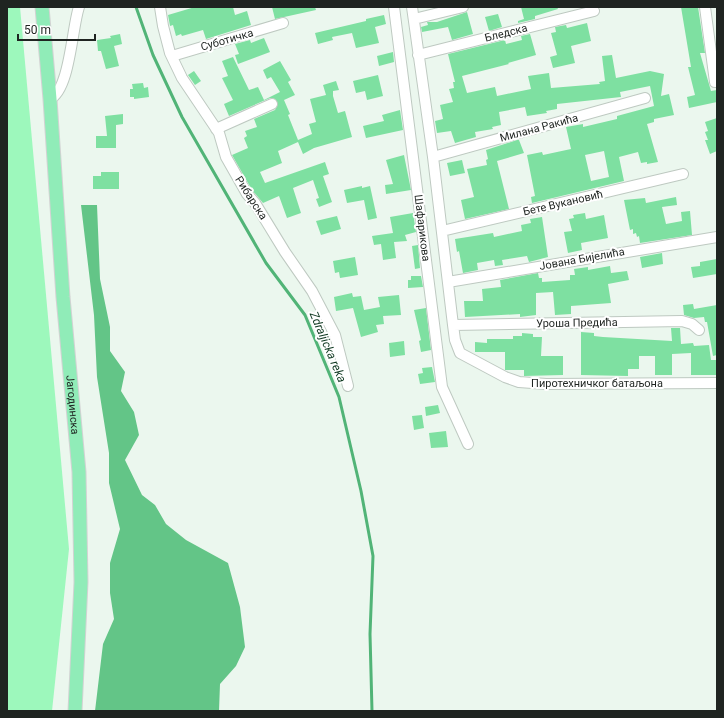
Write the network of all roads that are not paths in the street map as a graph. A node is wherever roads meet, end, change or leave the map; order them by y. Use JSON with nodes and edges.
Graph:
{"nodes":[{"id":1,"x":42,"y":7,"type":"edge"},
{"id":2,"x":79,"y":7,"type":"edge"},
{"id":3,"x":160,"y":7,"type":"edge"},
{"id":4,"x":394,"y":7,"type":"edge"},
{"id":5,"x":412,"y":7,"type":"edge"},
{"id":6,"x":463,"y":7,"type":"edge"},
{"id":7,"x":704,"y":7,"type":"edge"},
{"id":8,"x":594,"y":11,"type":"dead end"},
{"id":9,"x":414,"y":19,"type":"junction"},
{"id":10,"x":283,"y":24,"type":"dead end"},
{"id":11,"x":418,"y":55,"type":"junction"},
{"id":12,"x":172,"y":56,"type":"junction"},
{"id":13,"x":717,"y":82,"type":"edge"},
{"id":14,"x":645,"y":98,"type":"dead end"},
{"id":15,"x":50,"y":99,"type":"junction"},
{"id":16,"x":272,"y":104,"type":"dead end"},
{"id":17,"x":216,"y":129,"type":"junction"},
{"id":18,"x":433,"y":157,"type":"junction"},
{"id":19,"x":683,"y":174,"type":"dead end"},
{"id":20,"x":442,"y":231,"type":"junction"},
{"id":21,"x":717,"y":237,"type":"edge"},
{"id":22,"x":448,"y":282,"type":"junction"},
{"id":23,"x":453,"y":325,"type":"junction"},
{"id":24,"x":699,"y":330,"type":"dead end"},
{"id":25,"x":717,"y":383,"type":"edge"},
{"id":26,"x":348,"y":386,"type":"dead end"},
{"id":27,"x":468,"y":444,"type":"dead end"},
{"id":28,"x":75,"y":711,"type":"edge"}],
"edges":[{"from":1,"to":15,"type":"main road","name":"Јагодинска"},
{"from":2,"to":15,"type":"street"},
{"from":3,"to":12,"type":"street","name":"Рибарска"},
{"from":4,"to":27,"type":"street","name":"Шафарикова"},
{"from":5,"to":9,"type":"street"},
{"from":6,"to":9,"type":"street"},
{"from":7,"to":13,"type":"street"},
{"from":8,"to":11,"type":"street","name":"Бледска"},
{"from":9,"to":11,"type":"street"},
{"from":10,"to":12,"type":"street","name":"Суботичка"},
{"from":11,"to":18,"type":"street"},
{"from":12,"to":17,"type":"street","name":"Рибарска"},
{"from":14,"to":18,"type":"street","name":"Милана Ракића"},
{"from":15,"to":28,"type":"main road","name":"Јагодинска"},
{"from":16,"to":17,"type":"street"},
{"from":17,"to":26,"type":"street","name":"Рибарска"},
{"from":18,"to":20,"type":"street"},
{"from":19,"to":20,"type":"street","name":"Бете Вукановић"},
{"from":20,"to":22,"type":"street"},
{"from":21,"to":22,"type":"street","name":"Јована Бијелића"},
{"from":22,"to":23,"type":"street"},
{"from":23,"to":24,"type":"street","name":"Уроша Предића"},
{"from":23,"to":25,"type":"street","name":"Пиротехничког батаљона"}]}
